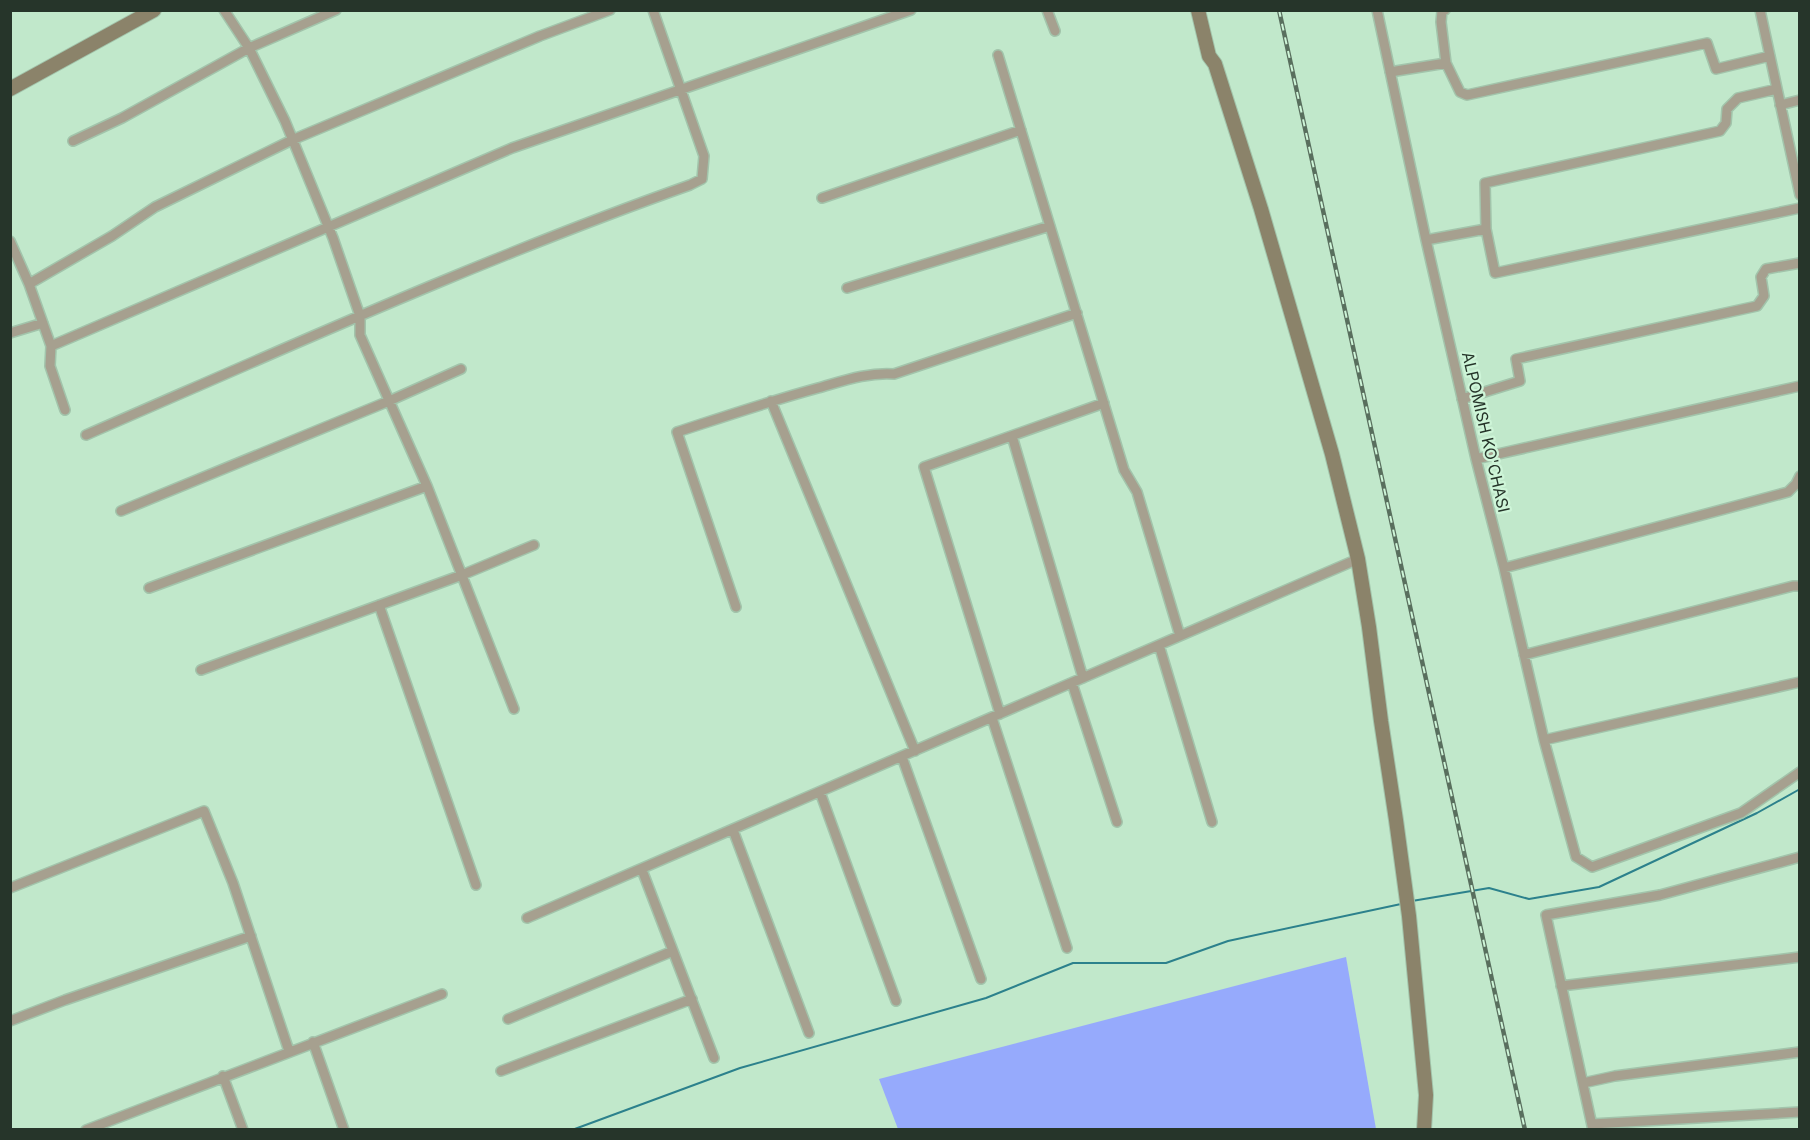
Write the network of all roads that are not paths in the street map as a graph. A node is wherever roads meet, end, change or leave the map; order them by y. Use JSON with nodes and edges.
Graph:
{"nodes":[{"id":1,"x":154,"y":10,"type":"edge"},
{"id":2,"x":224,"y":10,"type":"edge"},
{"id":3,"x":336,"y":10,"type":"edge"},
{"id":4,"x":610,"y":10,"type":"edge"},
{"id":5,"x":653,"y":10,"type":"edge"},
{"id":6,"x":911,"y":10,"type":"edge"},
{"id":7,"x":1047,"y":10,"type":"edge"},
{"id":8,"x":1198,"y":10,"type":"edge"},
{"id":9,"x":1206,"y":10,"type":"edge"},
{"id":10,"x":1377,"y":10,"type":"edge"},
{"id":11,"x":1445,"y":10,"type":"edge"},
{"id":12,"x":1760,"y":10,"type":"edge"},
{"id":13,"x":1055,"y":31,"type":"dead end"},
{"id":14,"x":249,"y":48,"type":"junction"},
{"id":15,"x":998,"y":55,"type":"dead end"},
{"id":16,"x":1770,"y":56,"type":"junction"},
{"id":17,"x":1446,"y":63,"type":"junction"},
{"id":18,"x":1215,"y":64,"type":"junction"},
{"id":19,"x":1390,"y":72,"type":"junction"},
{"id":20,"x":10,"y":89,"type":"edge"},
{"id":21,"x":681,"y":90,"type":"junction"},
{"id":22,"x":1777,"y":90,"type":"junction"},
{"id":23,"x":1800,"y":100,"type":"edge"},
{"id":24,"x":1780,"y":105,"type":"junction"},
{"id":25,"x":1021,"y":130,"type":"junction"},
{"id":26,"x":292,"y":140,"type":"junction"},
{"id":27,"x":73,"y":141,"type":"dead end"},
{"id":28,"x":1800,"y":195,"type":"edge"},
{"id":29,"x":822,"y":198,"type":"dead end"},
{"id":30,"x":1800,"y":208,"type":"edge"},
{"id":31,"x":1050,"y":226,"type":"junction"},
{"id":32,"x":328,"y":228,"type":"junction"},
{"id":33,"x":1486,"y":229,"type":"junction"},
{"id":34,"x":1426,"y":240,"type":"junction"},
{"id":35,"x":10,"y":241,"type":"edge"},
{"id":36,"x":1800,"y":263,"type":"edge"},
{"id":37,"x":29,"y":284,"type":"junction"},
{"id":38,"x":847,"y":288,"type":"dead end"},
{"id":39,"x":1077,"y":313,"type":"junction"},
{"id":40,"x":360,"y":316,"type":"junction"},
{"id":41,"x":43,"y":323,"type":"junction"},
{"id":42,"x":10,"y":333,"type":"edge"},
{"id":43,"x":51,"y":346,"type":"junction"},
{"id":44,"x":461,"y":369,"type":"dead end"},
{"id":45,"x":1800,"y":386,"type":"edge"},
{"id":46,"x":1462,"y":399,"type":"junction"},
{"id":47,"x":389,"y":401,"type":"junction"},
{"id":48,"x":771,"y":401,"type":"junction"},
{"id":49,"x":1104,"y":403,"type":"junction"},
{"id":50,"x":65,"y":410,"type":"dead end"},
{"id":51,"x":86,"y":435,"type":"dead end"},
{"id":52,"x":1012,"y":435,"type":"junction"},
{"id":53,"x":1476,"y":459,"type":"junction"},
{"id":54,"x":1800,"y":476,"type":"edge"},
{"id":55,"x":427,"y":486,"type":"junction"},
{"id":56,"x":121,"y":511,"type":"dead end"},
{"id":57,"x":534,"y":545,"type":"dead end"},
{"id":58,"x":1358,"y":559,"type":"junction"},
{"id":59,"x":1504,"y":568,"type":"junction"},
{"id":60,"x":462,"y":575,"type":"junction"},
{"id":61,"x":1800,"y":586,"type":"edge"},
{"id":62,"x":149,"y":588,"type":"dead end"},
{"id":63,"x":379,"y":605,"type":"junction"},
{"id":64,"x":736,"y":608,"type":"dead end"},
{"id":65,"x":1180,"y":636,"type":"junction"},
{"id":66,"x":1159,"y":645,"type":"junction"},
{"id":67,"x":1524,"y":655,"type":"junction"},
{"id":68,"x":201,"y":670,"type":"dead end"},
{"id":69,"x":1083,"y":678,"type":"junction"},
{"id":70,"x":1800,"y":682,"type":"edge"},
{"id":71,"x":1072,"y":683,"type":"junction"},
{"id":72,"x":514,"y":709,"type":"dead end"},
{"id":73,"x":996,"y":716,"type":"junction"},
{"id":74,"x":1544,"y":740,"type":"junction"},
{"id":75,"x":915,"y":751,"type":"junction"},
{"id":76,"x":902,"y":757,"type":"junction"},
{"id":77,"x":1800,"y":772,"type":"edge"},
{"id":78,"x":820,"y":792,"type":"junction"},
{"id":79,"x":1117,"y":822,"type":"dead end"},
{"id":80,"x":1212,"y":822,"type":"dead end"},
{"id":81,"x":733,"y":830,"type":"junction"},
{"id":82,"x":1800,"y":857,"type":"edge"},
{"id":83,"x":642,"y":870,"type":"junction"},
{"id":84,"x":476,"y":885,"type":"dead end"},
{"id":85,"x":10,"y":888,"type":"edge"},
{"id":86,"x":527,"y":918,"type":"dead end"},
{"id":87,"x":251,"y":936,"type":"junction"},
{"id":88,"x":1067,"y":948,"type":"dead end"},
{"id":89,"x":673,"y":951,"type":"junction"},
{"id":90,"x":1800,"y":957,"type":"edge"},
{"id":91,"x":981,"y":979,"type":"dead end"},
{"id":92,"x":1561,"y":986,"type":"junction"},
{"id":93,"x":442,"y":994,"type":"dead end"},
{"id":94,"x":692,"y":999,"type":"junction"},
{"id":95,"x":896,"y":1001,"type":"dead end"},
{"id":96,"x":508,"y":1019,"type":"dead end"},
{"id":97,"x":10,"y":1021,"type":"edge"},
{"id":98,"x":809,"y":1033,"type":"dead end"},
{"id":99,"x":313,"y":1042,"type":"junction"},
{"id":100,"x":289,"y":1051,"type":"junction"},
{"id":101,"x":1800,"y":1052,"type":"edge"},
{"id":102,"x":714,"y":1058,"type":"dead end"},
{"id":103,"x":501,"y":1071,"type":"dead end"},
{"id":104,"x":223,"y":1076,"type":"junction"},
{"id":105,"x":1582,"y":1083,"type":"junction"},
{"id":106,"x":1800,"y":1112,"type":"edge"},
{"id":107,"x":1593,"y":1127,"type":"edge"},
{"id":108,"x":86,"y":1130,"type":"edge"},
{"id":109,"x":243,"y":1130,"type":"edge"},
{"id":110,"x":345,"y":1130,"type":"edge"},
{"id":111,"x":1424,"y":1130,"type":"edge"}],
"edges":[{"from":1,"to":20,"type":"main road"},
{"from":2,"to":14,"type":"street"},
{"from":3,"to":14,"type":"street"},
{"from":4,"to":26,"type":"street"},
{"from":5,"to":21,"type":"street"},
{"from":6,"to":21,"type":"street"},
{"from":7,"to":13,"type":"street"},
{"from":8,"to":18,"type":"main road"},
{"from":9,"to":18,"type":"main road"},
{"from":10,"to":19,"type":"street","name":"ALPOMISH KO'CHASI"},
{"from":11,"to":17,"type":"street"},
{"from":12,"to":16,"type":"street"},
{"from":14,"to":26,"type":"street"},
{"from":14,"to":27,"type":"street"},
{"from":15,"to":25,"type":"street"},
{"from":16,"to":17,"type":"street"},
{"from":16,"to":22,"type":"street"},
{"from":17,"to":19,"type":"street"},
{"from":18,"to":58,"type":"main road"},
{"from":19,"to":34,"type":"street","name":"ALPOMISH KO'CHASI"},
{"from":21,"to":32,"type":"street"},
{"from":21,"to":40,"type":"street"},
{"from":22,"to":24,"type":"street"},
{"from":22,"to":33,"type":"street"},
{"from":23,"to":24,"type":"street"},
{"from":24,"to":28,"type":"street"},
{"from":25,"to":29,"type":"street"},
{"from":25,"to":31,"type":"street"},
{"from":26,"to":32,"type":"street"},
{"from":26,"to":37,"type":"street"},
{"from":30,"to":33,"type":"street"},
{"from":31,"to":38,"type":"street"},
{"from":31,"to":39,"type":"street"},
{"from":32,"to":40,"type":"street"},
{"from":32,"to":43,"type":"street"},
{"from":33,"to":34,"type":"street"},
{"from":34,"to":46,"type":"street","name":"ALPOMISH KO'CHASI"},
{"from":35,"to":37,"type":"street"},
{"from":36,"to":46,"type":"street"},
{"from":37,"to":41,"type":"street"},
{"from":39,"to":48,"type":"street"},
{"from":39,"to":49,"type":"street"},
{"from":40,"to":47,"type":"street"},
{"from":40,"to":51,"type":"street"},
{"from":41,"to":42,"type":"street"},
{"from":41,"to":43,"type":"street"},
{"from":43,"to":50,"type":"street"},
{"from":44,"to":47,"type":"street"},
{"from":45,"to":53,"type":"street"},
{"from":46,"to":53,"type":"street","name":"ALPOMISH KO'CHASI"},
{"from":47,"to":55,"type":"street"},
{"from":47,"to":56,"type":"street"},
{"from":48,"to":64,"type":"street"},
{"from":48,"to":75,"type":"street"},
{"from":49,"to":52,"type":"street"},
{"from":49,"to":65,"type":"street"},
{"from":52,"to":69,"type":"street"},
{"from":52,"to":73,"type":"street"},
{"from":53,"to":59,"type":"street","name":"ALPOMISH KO'CHASI"},
{"from":54,"to":59,"type":"street"},
{"from":55,"to":60,"type":"street"},
{"from":55,"to":62,"type":"street"},
{"from":57,"to":60,"type":"street"},
{"from":58,"to":65,"type":"street"},
{"from":58,"to":111,"type":"main road"},
{"from":59,"to":67,"type":"street","name":"ALPOMISH KO'CHASI"},
{"from":60,"to":63,"type":"street"},
{"from":60,"to":72,"type":"street"},
{"from":61,"to":67,"type":"street"},
{"from":63,"to":68,"type":"street"},
{"from":63,"to":84,"type":"street"},
{"from":65,"to":66,"type":"street"},
{"from":66,"to":69,"type":"street"},
{"from":66,"to":80,"type":"street"},
{"from":67,"to":74,"type":"street","name":"ALPOMISH KO'CHASI"},
{"from":69,"to":71,"type":"street"},
{"from":70,"to":74,"type":"street"},
{"from":71,"to":73,"type":"street"},
{"from":71,"to":79,"type":"street"},
{"from":73,"to":75,"type":"street"},
{"from":73,"to":88,"type":"street"},
{"from":74,"to":77,"type":"street","name":"ALPOMISH KO'CHASI"},
{"from":75,"to":76,"type":"street"},
{"from":76,"to":78,"type":"street"},
{"from":76,"to":91,"type":"street"},
{"from":78,"to":81,"type":"street"},
{"from":78,"to":95,"type":"street"},
{"from":81,"to":83,"type":"street"},
{"from":81,"to":98,"type":"street"},
{"from":82,"to":92,"type":"street"},
{"from":83,"to":86,"type":"street"},
{"from":83,"to":89,"type":"street"},
{"from":85,"to":87,"type":"street"},
{"from":87,"to":97,"type":"street"},
{"from":87,"to":100,"type":"street"},
{"from":89,"to":94,"type":"street"},
{"from":89,"to":96,"type":"street"},
{"from":90,"to":92,"type":"street"},
{"from":92,"to":105,"type":"street"},
{"from":93,"to":99,"type":"street"},
{"from":94,"to":102,"type":"street"},
{"from":94,"to":103,"type":"street"},
{"from":99,"to":100,"type":"street"},
{"from":99,"to":110,"type":"street"},
{"from":100,"to":104,"type":"street"},
{"from":101,"to":105,"type":"street"},
{"from":104,"to":108,"type":"street"},
{"from":104,"to":109,"type":"street"},
{"from":105,"to":107,"type":"street"},
{"from":106,"to":107,"type":"street"}]}
